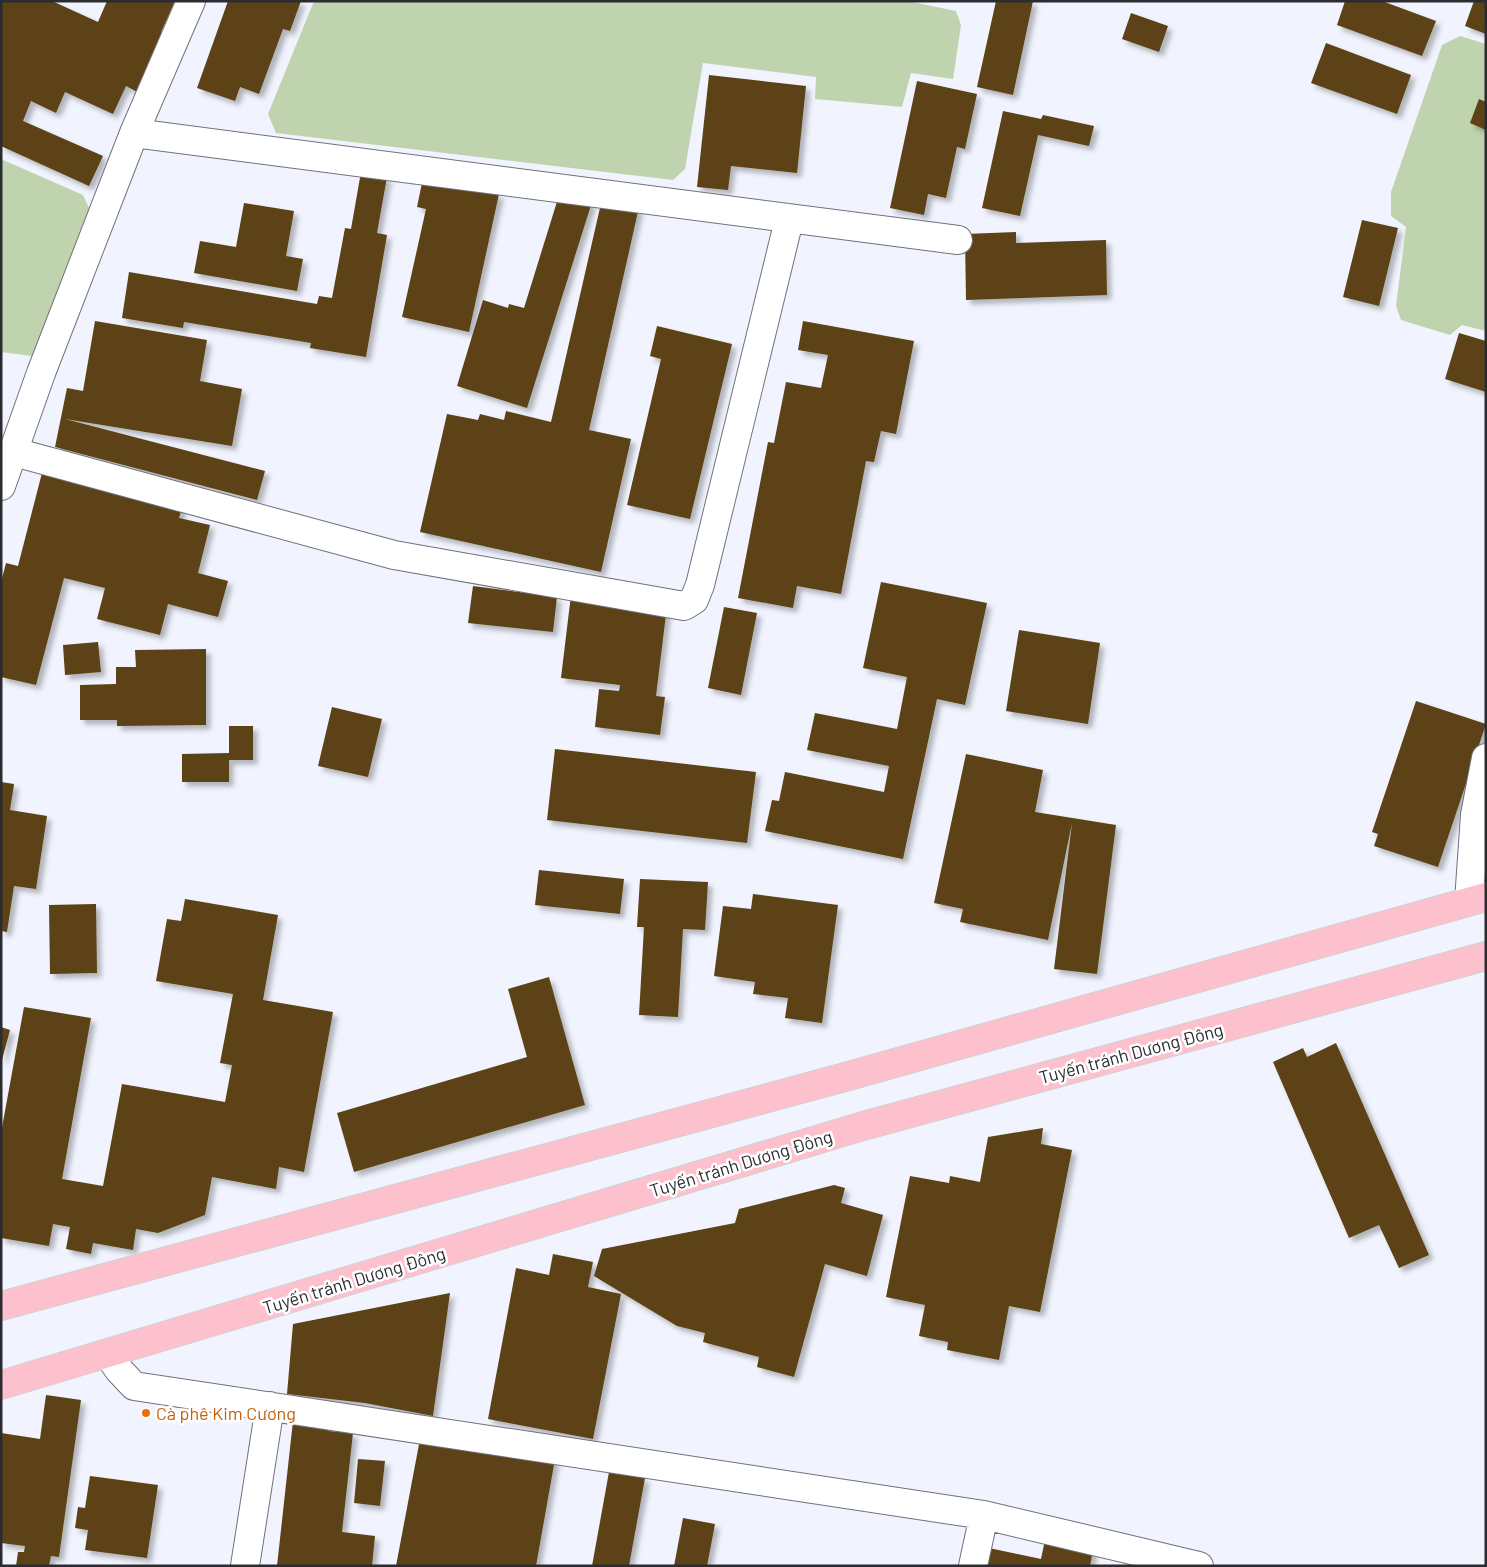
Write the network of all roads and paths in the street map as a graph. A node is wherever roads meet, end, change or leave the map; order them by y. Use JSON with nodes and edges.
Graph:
{"nodes":[{"id":1,"x":190,"y":1,"type":"edge"},
{"id":2,"x":134,"y":133,"type":"junction"},
{"id":3,"x":789,"y":220,"type":"junction"},
{"id":4,"x":958,"y":240,"type":"dead end"},
{"id":5,"x":14,"y":452,"type":"junction"},
{"id":6,"x":1,"y":486,"type":"edge"},
{"id":7,"x":1486,"y":758,"type":"edge"},
{"id":8,"x":1478,"y":899,"type":"edge"},
{"id":9,"x":1486,"y":956,"type":"edge"},
{"id":10,"x":1,"y":1306,"type":"edge"},
{"id":11,"x":108,"y":1354,"type":"junction"},
{"id":12,"x":1,"y":1385,"type":"edge"},
{"id":13,"x":270,"y":1406,"type":"junction"},
{"id":14,"x":984,"y":1515,"type":"junction"},
{"id":15,"x":245,"y":1566,"type":"edge"},
{"id":16,"x":973,"y":1566,"type":"edge"},
{"id":17,"x":1199,"y":1566,"type":"edge"}],
"edges":[{"from":1,"to":2,"type":"street"},
{"from":2,"to":3,"type":"street"},
{"from":2,"to":5,"type":"street"},
{"from":3,"to":4,"type":"street"},
{"from":3,"to":5,"type":"street"},
{"from":5,"to":6,"type":"street"},
{"from":7,"to":8,"type":"street"},
{"from":8,"to":10,"type":"main road"},
{"from":9,"to":11,"type":"main road","name":"Tuyến tránh Dương Đông"},
{"from":11,"to":12,"type":"main road","name":"Tuyến tránh Dương Đông"},
{"from":11,"to":13,"type":"street"},
{"from":13,"to":14,"type":"street"},
{"from":13,"to":15,"type":"street"},
{"from":14,"to":16,"type":"street"},
{"from":14,"to":17,"type":"street"}]}
